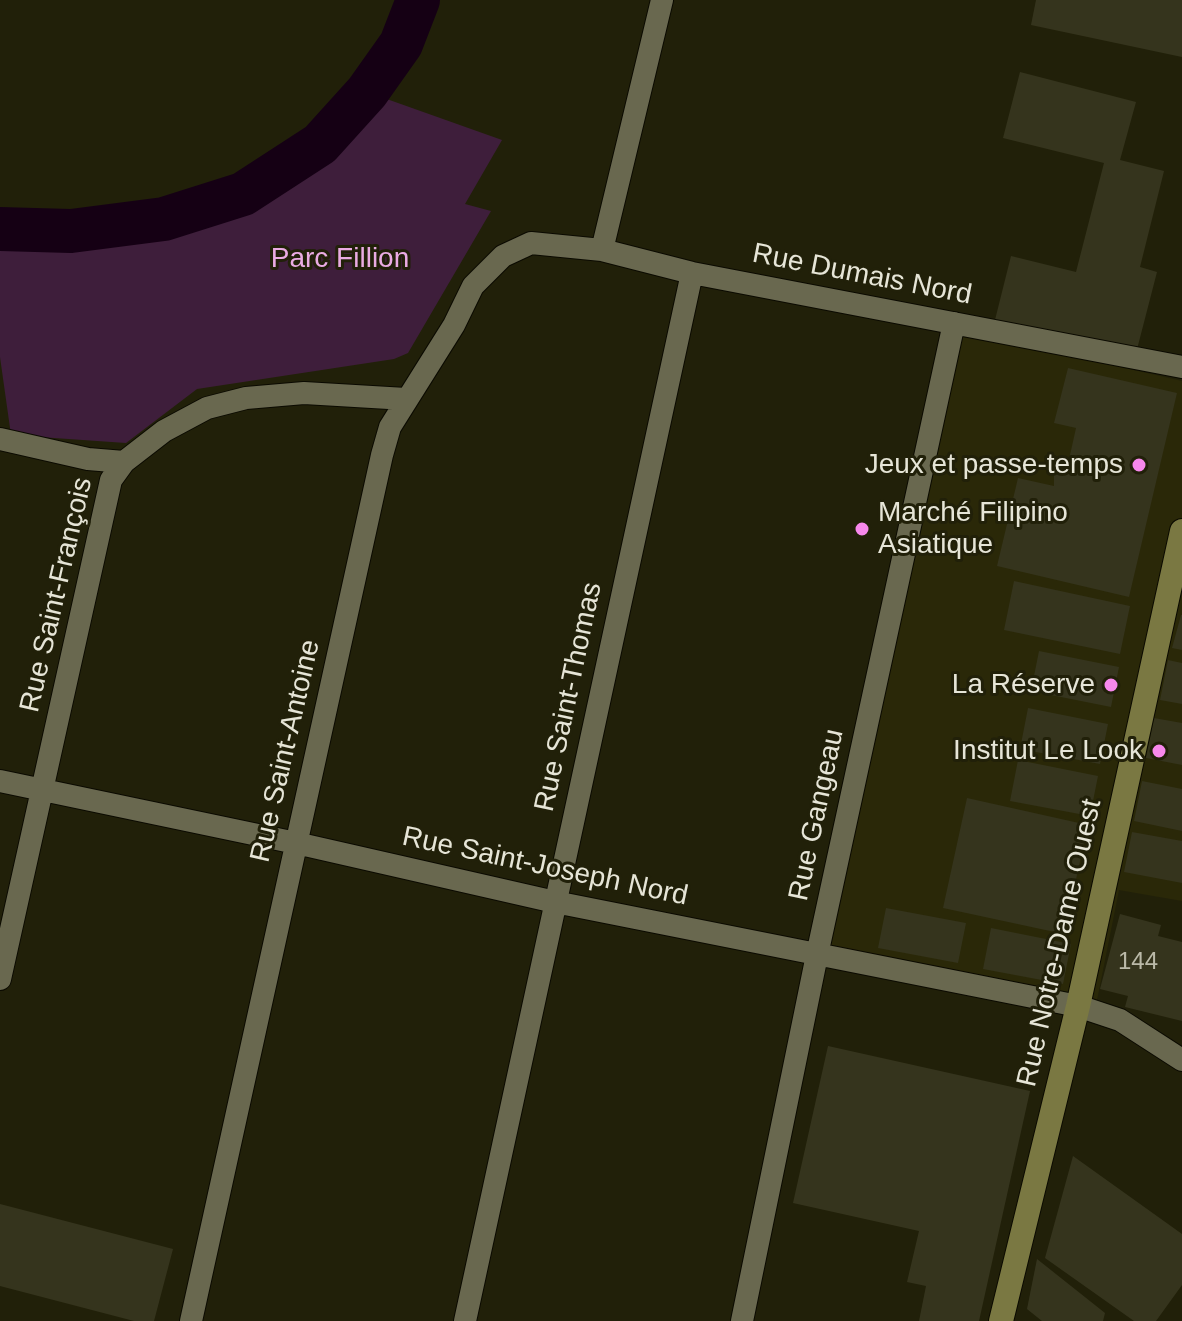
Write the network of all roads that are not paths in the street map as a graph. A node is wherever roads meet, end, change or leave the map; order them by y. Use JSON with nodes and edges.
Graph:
{"nodes":[{"id":1,"x":662,"y":0,"type":"edge"},
{"id":2,"x":531,"y":243,"type":"joint"},
{"id":3,"x":602,"y":250,"type":"junction"},
{"id":4,"x":692,"y":273,"type":"junction"},
{"id":5,"x":954,"y":323,"type":"junction"},
{"id":6,"x":1182,"y":367,"type":"edge"},
{"id":7,"x":406,"y":399,"type":"junction"},
{"id":8,"x":0,"y":439,"type":"edge"},
{"id":9,"x":124,"y":462,"type":"junction"},
{"id":10,"x":1182,"y":531,"type":"edge"},
{"id":11,"x":0,"y":781,"type":"edge"},
{"id":12,"x":42,"y":789,"type":"junction"},
{"id":13,"x":296,"y":843,"type":"junction"},
{"id":14,"x":555,"y":902,"type":"junction"},
{"id":15,"x":817,"y":955,"type":"junction"},
{"id":16,"x":0,"y":979,"type":"edge"},
{"id":17,"x":1078,"y":1006,"type":"junction"},
{"id":18,"x":1182,"y":1060,"type":"edge"},
{"id":19,"x":191,"y":1321,"type":"edge"},
{"id":20,"x":465,"y":1321,"type":"edge"},
{"id":21,"x":742,"y":1321,"type":"edge"},
{"id":22,"x":1001,"y":1321,"type":"edge"}],
"edges":[{"from":1,"to":3,"type":"street"},
{"from":2,"to":3,"type":"street","name":"Rue Dumais Nord"},
{"from":2,"to":7,"type":"street","name":"Rue Saint-Antoine"},
{"from":3,"to":4,"type":"street","name":"Rue Dumais Nord"},
{"from":4,"to":5,"type":"street","name":"Rue Dumais Nord"},
{"from":4,"to":14,"type":"street","name":"Rue Saint-Thomas"},
{"from":5,"to":6,"type":"street","name":"Rue Dumais Nord"},
{"from":5,"to":15,"type":"street","name":"Rue Gangeau"},
{"from":7,"to":9,"type":"street"},
{"from":7,"to":13,"type":"street","name":"Rue Saint-Antoine"},
{"from":8,"to":9,"type":"street"},
{"from":9,"to":12,"type":"street","name":"Rue Saint-François"},
{"from":10,"to":17,"type":"street","name":"Rue Notre-Dame Ouest"},
{"from":11,"to":12,"type":"street","name":"Rue Saint-Joseph Nord"},
{"from":12,"to":13,"type":"street","name":"Rue Saint-Joseph Nord"},
{"from":12,"to":16,"type":"street","name":"Rue Saint-François"},
{"from":13,"to":14,"type":"street","name":"Rue Saint-Joseph Nord"},
{"from":13,"to":19,"type":"street","name":"Rue Saint-Antoine"},
{"from":14,"to":15,"type":"street","name":"Rue Saint-Joseph Nord"},
{"from":14,"to":20,"type":"street","name":"Rue Saint-Thomas"},
{"from":15,"to":17,"type":"street","name":"Rue Saint-Joseph Nord"},
{"from":15,"to":21,"type":"street","name":"Rue Gangeau"},
{"from":17,"to":18,"type":"street","name":"Rue Saint-Joseph Nord"},
{"from":17,"to":22,"type":"street","name":"Rue Notre-Dame Ouest"}]}
